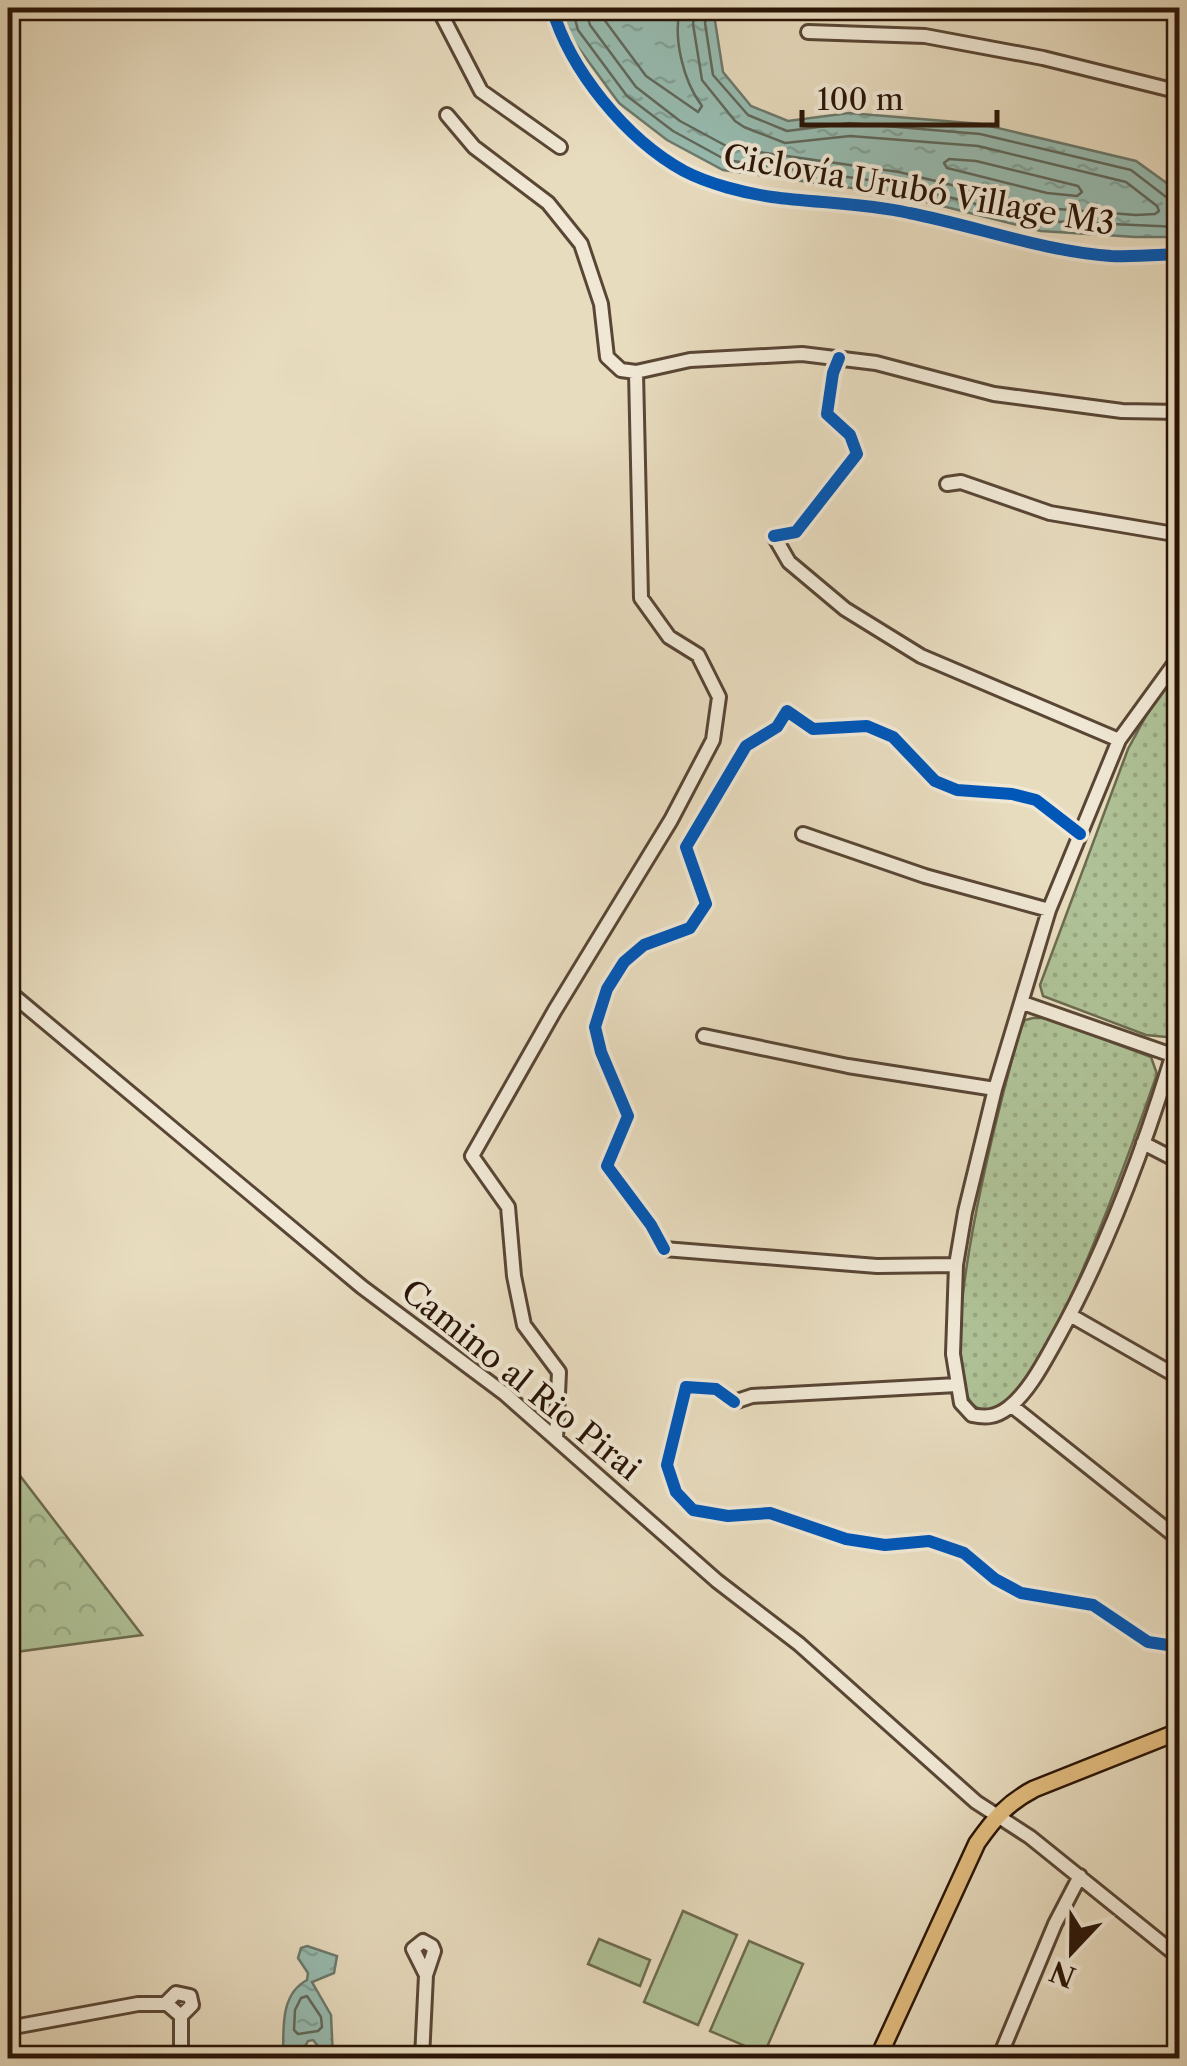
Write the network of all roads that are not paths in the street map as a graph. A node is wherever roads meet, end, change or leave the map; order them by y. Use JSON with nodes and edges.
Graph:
{"nodes":[{"id":1,"x":438,"y":8,"type":"edge"},
{"id":2,"x":808,"y":32,"type":"dead end"},
{"id":3,"x":1180,"y":92,"type":"edge"},
{"id":4,"x":448,"y":114,"type":"dead end"},
{"id":5,"x":560,"y":146,"type":"dead end"},
{"id":6,"x":636,"y":372,"type":"junction"},
{"id":7,"x":1180,"y":412,"type":"edge"},
{"id":8,"x":947,"y":484,"type":"dead end"},
{"id":9,"x":1180,"y":535,"type":"edge"},
{"id":10,"x":774,"y":536,"type":"dead end"},
{"id":11,"x":1180,"y":656,"type":"edge"},
{"id":12,"x":1120,"y":740,"type":"junction"},
{"id":13,"x":803,"y":834,"type":"dead end"},
{"id":14,"x":1049,"y":910,"type":"junction"},
{"id":15,"x":8,"y":991,"type":"edge"},
{"id":16,"x":1023,"y":1003,"type":"junction"},
{"id":17,"x":1180,"y":1030,"type":"edge"},
{"id":18,"x":704,"y":1036,"type":"dead end"},
{"id":19,"x":1172,"y":1055,"type":"junction"},
{"id":20,"x":995,"y":1089,"type":"junction"},
{"id":21,"x":1143,"y":1143,"type":"junction"},
{"id":22,"x":1180,"y":1162,"type":"edge"},
{"id":23,"x":664,"y":1250,"type":"dead end"},
{"id":24,"x":956,"y":1266,"type":"junction"},
{"id":25,"x":1070,"y":1315,"type":"junction"},
{"id":26,"x":1180,"y":1378,"type":"edge"},
{"id":27,"x":956,"y":1385,"type":"junction"},
{"id":28,"x":734,"y":1402,"type":"dead end"},
{"id":29,"x":1012,"y":1406,"type":"junction"},
{"id":30,"x":556,"y":1439,"type":"junction"},
{"id":31,"x":1180,"y":1540,"type":"edge"},
{"id":32,"x":1180,"y":1731,"type":"edge"},
{"id":33,"x":998,"y":1814,"type":"junction"},
{"id":34,"x":1080,"y":1876,"type":"junction"},
{"id":35,"x":1180,"y":1958,"type":"edge"},
{"id":36,"x":426,"y":1975,"type":"dead end"},
{"id":37,"x":8,"y":2028,"type":"edge"},
{"id":38,"x":181,"y":2058,"type":"edge"},
{"id":39,"x":422,"y":2058,"type":"edge"},
{"id":40,"x":878,"y":2058,"type":"edge"},
{"id":41,"x":999,"y":2058,"type":"edge"}],
"edges":[{"from":1,"to":5,"type":"street"},
{"from":2,"to":3,"type":"street"},
{"from":4,"to":6,"type":"street"},
{"from":6,"to":7,"type":"street"},
{"from":6,"to":30,"type":"street"},
{"from":8,"to":9,"type":"street"},
{"from":10,"to":12,"type":"street"},
{"from":11,"to":12,"type":"street"},
{"from":12,"to":14,"type":"street"},
{"from":13,"to":14,"type":"street"},
{"from":14,"to":16,"type":"street"},
{"from":15,"to":30,"type":"street","name":"Camino al Rio Pirai"},
{"from":16,"to":19,"type":"street"},
{"from":16,"to":20,"type":"street"},
{"from":17,"to":19,"type":"street"},
{"from":18,"to":20,"type":"street"},
{"from":19,"to":21,"type":"street"},
{"from":20,"to":24,"type":"street"},
{"from":21,"to":22,"type":"street"},
{"from":21,"to":25,"type":"street"},
{"from":23,"to":24,"type":"street"},
{"from":24,"to":27,"type":"street"},
{"from":25,"to":26,"type":"street"},
{"from":25,"to":29,"type":"street"},
{"from":27,"to":28,"type":"street"},
{"from":27,"to":29,"type":"street"},
{"from":29,"to":31,"type":"street"},
{"from":30,"to":33,"type":"street","name":"Camino al Rio Pirai"},
{"from":32,"to":33,"type":"main road"},
{"from":33,"to":34,"type":"street","name":"Camino al Rio Pirai"},
{"from":33,"to":40,"type":"main road"},
{"from":34,"to":35,"type":"street","name":"Camino al Rio Pirai"},
{"from":34,"to":41,"type":"street"},
{"from":36,"to":39,"type":"street"},
{"from":37,"to":38,"type":"street"}]}
